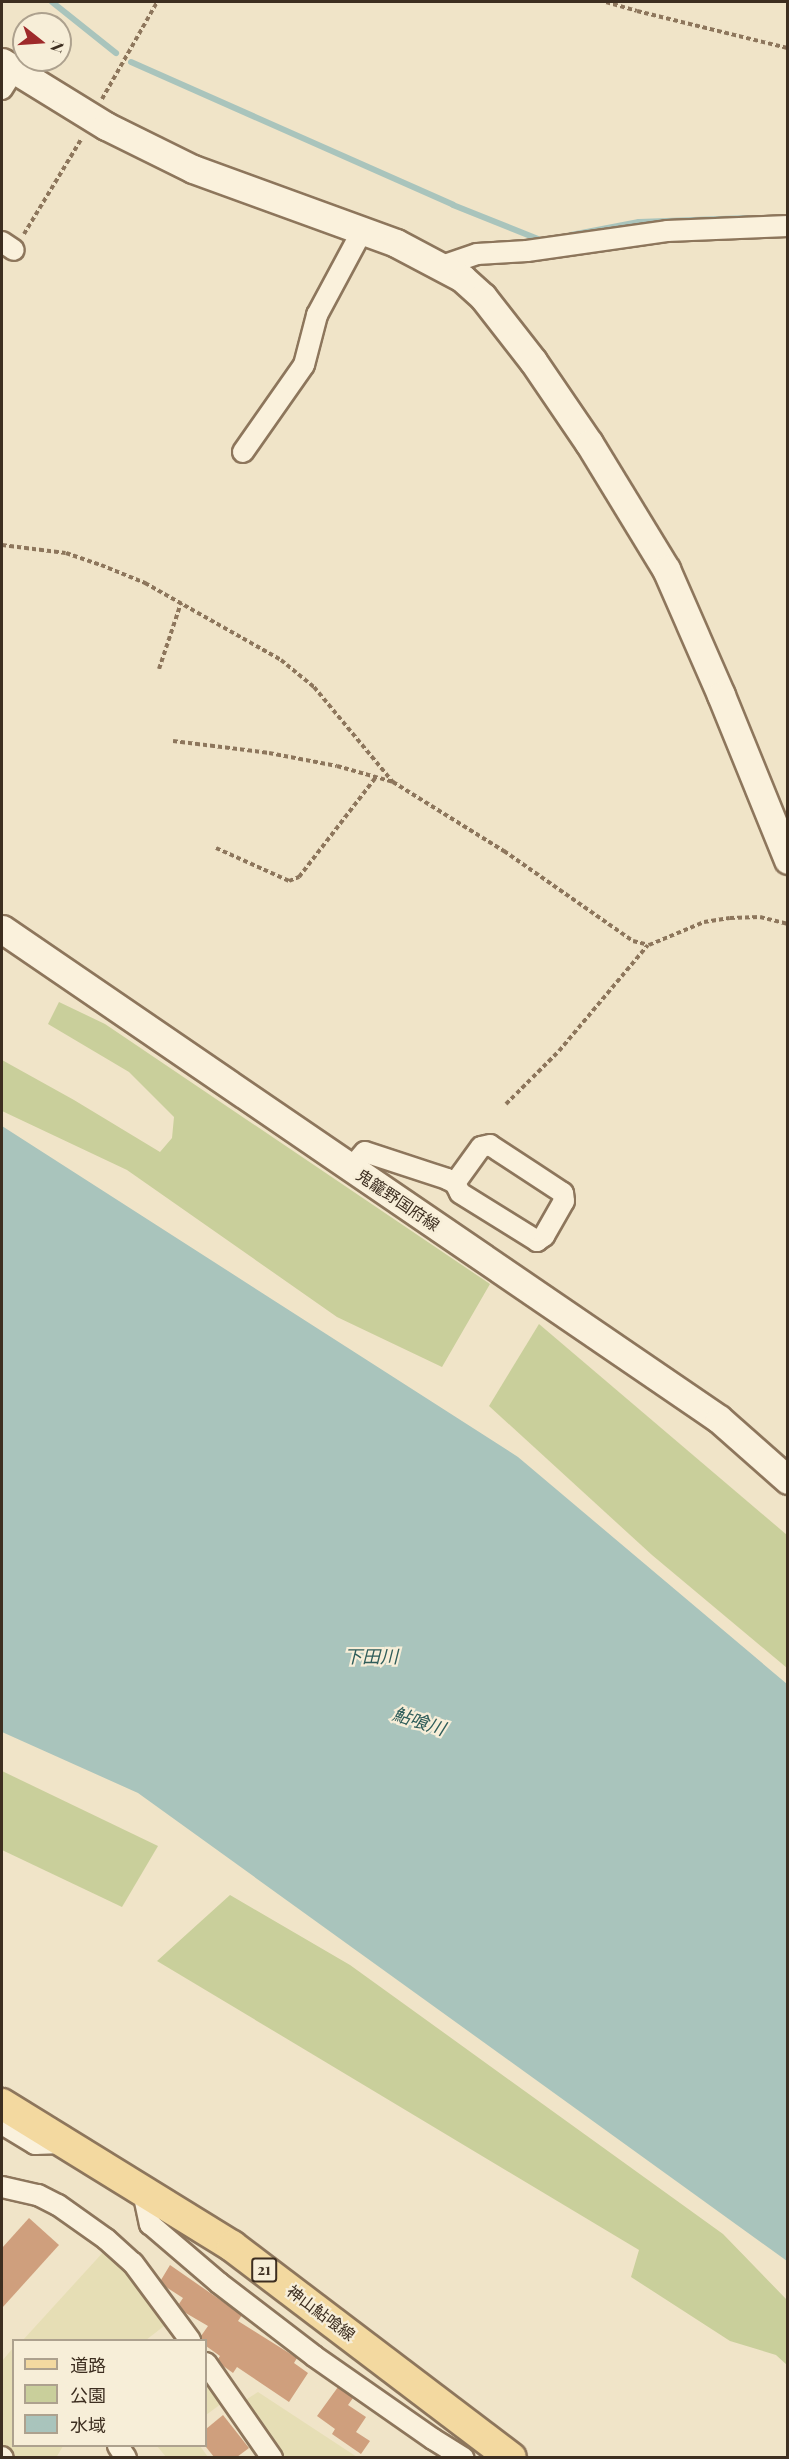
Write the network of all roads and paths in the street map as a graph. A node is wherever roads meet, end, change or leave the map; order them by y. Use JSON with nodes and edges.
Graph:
{"nodes":[{"id":1,"x":606,"y":2,"type":"edge"},
{"id":2,"x":788,"y":48,"type":"edge"},
{"id":3,"x":6,"y":74,"type":"edge"},
{"id":4,"x":788,"y":226,"type":"edge"},
{"id":5,"x":362,"y":231,"type":"junction"},
{"id":6,"x":442,"y":266,"type":"junction"},
{"id":7,"x":243,"y":452,"type":"dead end"},
{"id":8,"x":2,"y":545,"type":"edge"},
{"id":9,"x":181,"y":603,"type":"junction"},
{"id":10,"x":159,"y":669,"type":"dead end"},
{"id":11,"x":173,"y":741,"type":"dead end"},
{"id":12,"x":376,"y":777,"type":"junction"},
{"id":13,"x":393,"y":782,"type":"junction"},
{"id":14,"x":216,"y":848,"type":"dead end"},
{"id":15,"x":788,"y":860,"type":"edge"},
{"id":16,"x":788,"y":924,"type":"edge"},
{"id":17,"x":2,"y":929,"type":"edge"},
{"id":18,"x":649,"y":945,"type":"junction"},
{"id":19,"x":506,"y":1104,"type":"dead end"},
{"id":20,"x":351,"y":1168,"type":"junction"},
{"id":21,"x":455,"y":1183,"type":"junction"},
{"id":22,"x":788,"y":1480,"type":"edge"},
{"id":23,"x":2,"y":2104,"type":"edge"},
{"id":24,"x":2,"y":2124,"type":"edge"},
{"id":25,"x":62,"y":2143,"type":"junction"},
{"id":26,"x":2,"y":2187,"type":"edge"},
{"id":27,"x":143,"y":2192,"type":"junction"},
{"id":28,"x":189,"y":2339,"type":"edge"},
{"id":29,"x":207,"y":2364,"type":"edge"},
{"id":30,"x":272,"y":2457,"type":"edge"},
{"id":31,"x":465,"y":2457,"type":"edge"},
{"id":32,"x":511,"y":2457,"type":"edge"}],
"edges":[{"from":1,"to":2,"type":"path"},
{"from":3,"to":5,"type":"street"},
{"from":4,"to":6,"type":"street"},
{"from":5,"to":6,"type":"street"},
{"from":5,"to":7,"type":"street"},
{"from":6,"to":15,"type":"street"},
{"from":8,"to":9,"type":"path"},
{"from":9,"to":10,"type":"path"},
{"from":9,"to":13,"type":"path"},
{"from":11,"to":12,"type":"path"},
{"from":12,"to":13,"type":"path"},
{"from":12,"to":14,"type":"path"},
{"from":13,"to":18,"type":"path"},
{"from":16,"to":18,"type":"path"},
{"from":17,"to":20,"type":"street","name":"鬼籠野国府線"},
{"from":18,"to":19,"type":"path"},
{"from":20,"to":21,"type":"street"},
{"from":20,"to":22,"type":"street","name":"鬼籠野国府線"},
{"from":21,"to":21,"type":"street"},
{"from":23,"to":25,"type":"main road","name":"神山鮎喰線","number":"21"},
{"from":24,"to":25,"type":"street"},
{"from":25,"to":27,"type":"main road","name":"神山鮎喰線","number":"21"},
{"from":26,"to":28,"type":"street"},
{"from":27,"to":31,"type":"street"},
{"from":27,"to":32,"type":"main road","name":"神山鮎喰線","number":"21"},
{"from":29,"to":30,"type":"street"}]}
